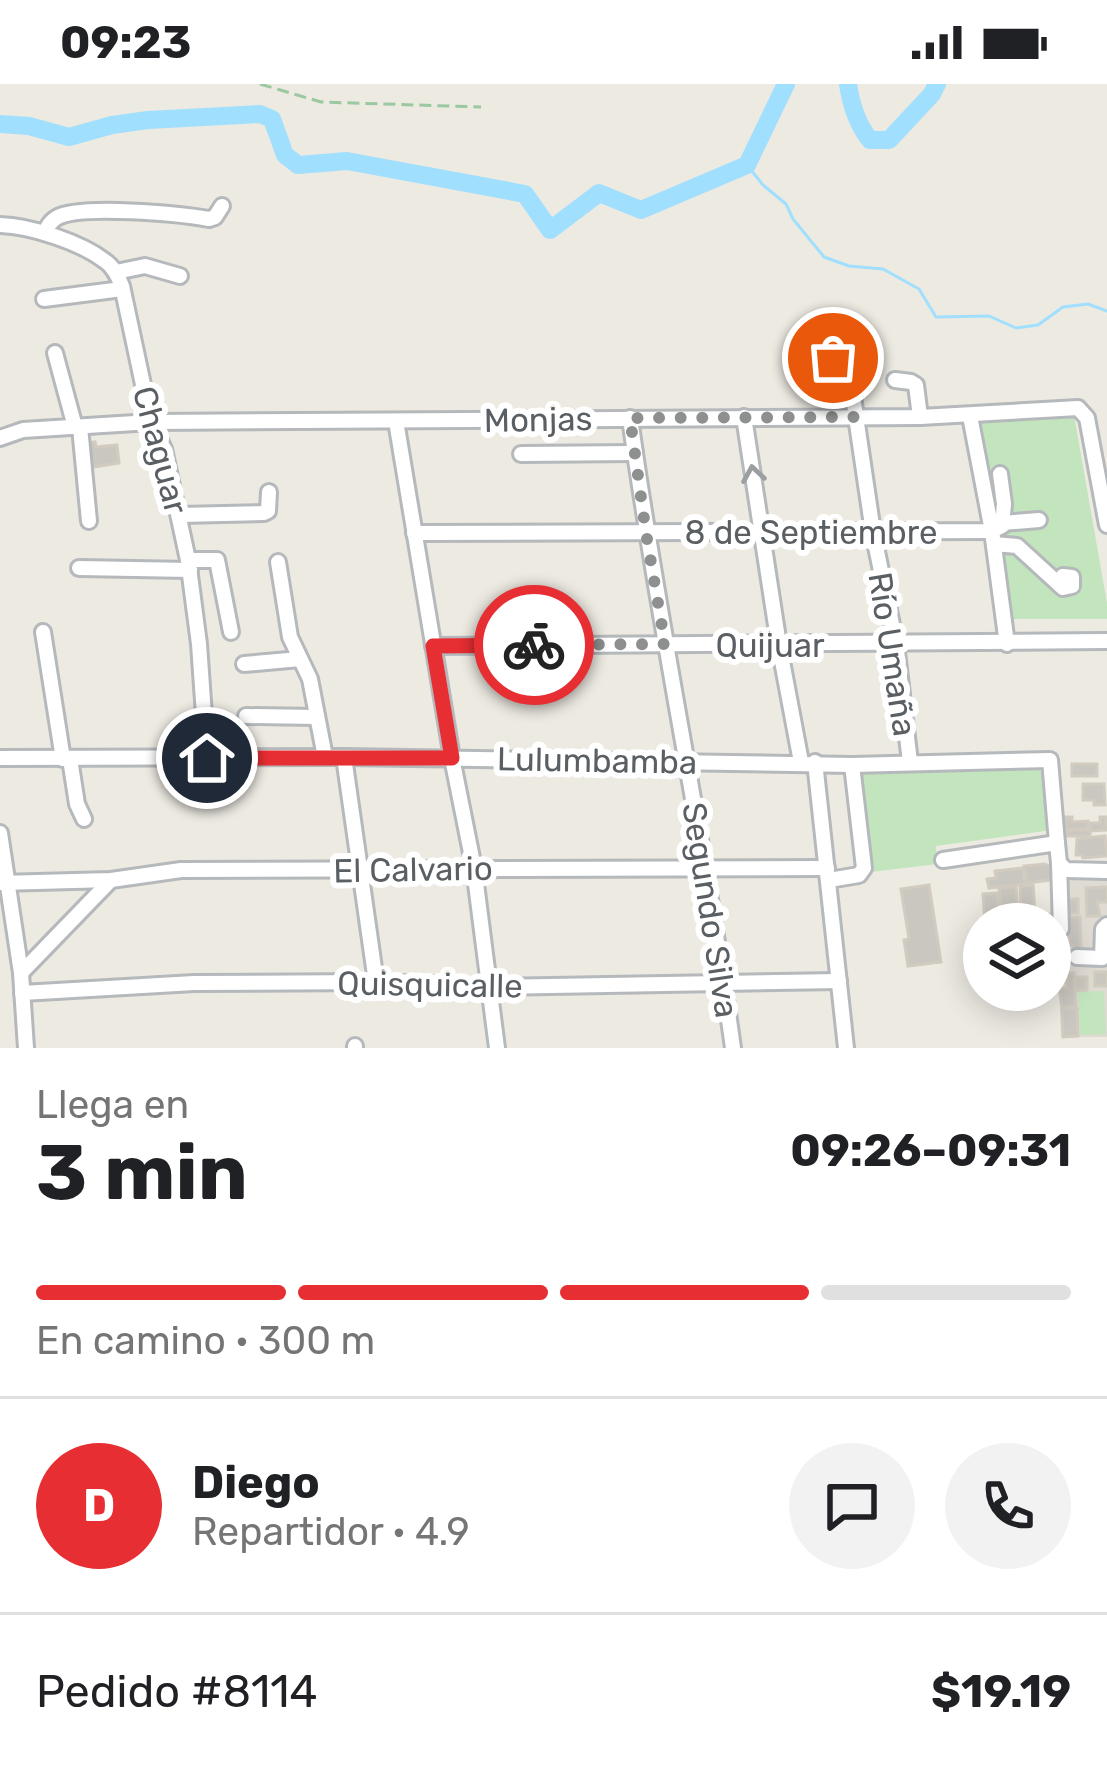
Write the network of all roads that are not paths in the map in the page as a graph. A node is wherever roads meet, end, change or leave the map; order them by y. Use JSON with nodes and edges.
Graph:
{"nodes":[{"id":1,"x":222,"y":206,"type":"dead end"},
{"id":2,"x":0,"y":225,"type":"edge"},
{"id":3,"x":44,"y":233,"type":"junction"},
{"id":4,"x":116,"y":272,"type":"junction"},
{"id":5,"x":180,"y":276,"type":"dead end"},
{"id":6,"x":122,"y":289,"type":"junction"},
{"id":7,"x":44,"y":299,"type":"dead end"},
{"id":8,"x":56,"y":353,"type":"dead end"},
{"id":9,"x":815,"y":358,"type":"dead end"},
{"id":10,"x":895,"y":380,"type":"dead end"},
{"id":11,"x":970,"y":416,"type":"junction"},
{"id":12,"x":744,"y":417,"type":"junction"},
{"id":13,"x":856,"y":417,"type":"junction"},
{"id":14,"x":920,"y":417,"type":"junction"},
{"id":15,"x":630,"y":418,"type":"junction"},
{"id":16,"x":395,"y":421,"type":"junction"},
{"id":17,"x":151,"y":422,"type":"junction"},
{"id":18,"x":78,"y":427,"type":"junction"},
{"id":19,"x":0,"y":438,"type":"edge"},
{"id":20,"x":635,"y":453,"type":"junction"},
{"id":21,"x":521,"y":454,"type":"dead end"},
{"id":22,"x":1000,"y":474,"type":"dead end"},
{"id":23,"x":269,"y":492,"type":"dead end"},
{"id":24,"x":180,"y":515,"type":"junction"},
{"id":25,"x":89,"y":520,"type":"dead end"},
{"id":26,"x":1039,"y":520,"type":"dead end"},
{"id":27,"x":1107,"y":525,"type":"edge"},
{"id":28,"x":762,"y":532,"type":"junction"},
{"id":29,"x":873,"y":532,"type":"junction"},
{"id":30,"x":414,"y":533,"type":"junction"},
{"id":31,"x":646,"y":533,"type":"junction"},
{"id":32,"x":996,"y":533,"type":"junction"},
{"id":33,"x":278,"y":562,"type":"dead end"},
{"id":34,"x":189,"y":565,"type":"junction"},
{"id":35,"x":79,"y":568,"type":"dead end"},
{"id":36,"x":1060,"y":584,"type":"dead end"},
{"id":37,"x":43,"y":632,"type":"dead end"},
{"id":38,"x":231,"y":632,"type":"dead end"},
{"id":39,"x":1107,"y":641,"type":"edge"},
{"id":40,"x":665,"y":644,"type":"junction"},
{"id":41,"x":896,"y":644,"type":"junction"},
{"id":42,"x":1007,"y":644,"type":"junction"},
{"id":43,"x":779,"y":645,"type":"junction"},
{"id":44,"x":433,"y":646,"type":"junction"},
{"id":45,"x":300,"y":659,"type":"junction"},
{"id":46,"x":244,"y":664,"type":"dead end"},
{"id":47,"x":246,"y":716,"type":"dead end"},
{"id":48,"x":317,"y":717,"type":"junction"},
{"id":49,"x":325,"y":757,"type":"junction"},
{"id":50,"x":344,"y":757,"type":"junction"},
{"id":51,"x":0,"y":758,"type":"edge"},
{"id":52,"x":207,"y":758,"type":"junction"},
{"id":53,"x":452,"y":758,"type":"junction"},
{"id":54,"x":67,"y":759,"type":"junction"},
{"id":55,"x":686,"y":761,"type":"junction"},
{"id":56,"x":808,"y":762,"type":"junction"},
{"id":57,"x":910,"y":762,"type":"junction"},
{"id":58,"x":852,"y":765,"type":"junction"},
{"id":59,"x":84,"y":819,"type":"dead end"},
{"id":60,"x":0,"y":832,"type":"edge"},
{"id":61,"x":1057,"y":843,"type":"junction"},
{"id":62,"x":944,"y":860,"type":"dead end"},
{"id":63,"x":1059,"y":863,"type":"junction"},
{"id":64,"x":474,"y":868,"type":"junction"},
{"id":65,"x":358,"y":870,"type":"junction"},
{"id":66,"x":706,"y":870,"type":"junction"},
{"id":67,"x":1107,"y":871,"type":"edge"},
{"id":68,"x":828,"y":874,"type":"junction"},
{"id":69,"x":111,"y":880,"type":"junction"},
{"id":70,"x":4,"y":882,"type":"edge"},
{"id":71,"x":1060,"y":903,"type":"edge"},
{"id":72,"x":1107,"y":925,"type":"edge"},
{"id":73,"x":1077,"y":957,"type":"dead end"},
{"id":74,"x":21,"y":973,"type":"junction"},
{"id":75,"x":839,"y":981,"type":"junction"},
{"id":76,"x":376,"y":982,"type":"junction"},
{"id":77,"x":724,"y":982,"type":"junction"},
{"id":78,"x":490,"y":987,"type":"junction"},
{"id":79,"x":22,"y":993,"type":"junction"},
{"id":80,"x":26,"y":1048,"type":"edge"},
{"id":81,"x":497,"y":1048,"type":"edge"},
{"id":82,"x":734,"y":1048,"type":"edge"},
{"id":83,"x":846,"y":1048,"type":"edge"}],
"edges":[{"from":1,"to":3,"type":"street"},
{"from":2,"to":3,"type":"street"},
{"from":3,"to":4,"type":"street"},
{"from":4,"to":5,"type":"street"},
{"from":4,"to":6,"type":"street","name":"Chaguar"},
{"from":6,"to":7,"type":"street"},
{"from":6,"to":17,"type":"street","name":"Chaguar"},
{"from":8,"to":18,"type":"street"},
{"from":9,"to":13,"type":"street","name":"Río Umaña"},
{"from":10,"to":14,"type":"street"},
{"from":11,"to":14,"type":"street","name":"Monjas"},
{"from":11,"to":27,"type":"street","name":"Monjas"},
{"from":11,"to":32,"type":"street"},
{"from":12,"to":13,"type":"street","name":"Monjas"},
{"from":12,"to":15,"type":"street","name":"Monjas"},
{"from":28,"to":12,"type":"street","one_way":true},
{"from":13,"to":14,"type":"street","name":"Monjas"},
{"from":13,"to":29,"type":"street","name":"Río Umaña"},
{"from":15,"to":16,"type":"street","name":"Monjas"},
{"from":15,"to":20,"type":"street","name":"Segundo Silva"},
{"from":16,"to":17,"type":"street","name":"Monjas"},
{"from":16,"to":30,"type":"street"},
{"from":17,"to":18,"type":"street","name":"Monjas"},
{"from":17,"to":24,"type":"street","name":"Chaguar"},
{"from":18,"to":19,"type":"street","name":"Monjas"},
{"from":18,"to":25,"type":"street"},
{"from":20,"to":21,"type":"street"},
{"from":20,"to":31,"type":"street","name":"Segundo Silva"},
{"from":22,"to":32,"type":"street"},
{"from":23,"to":24,"type":"street"},
{"from":24,"to":34,"type":"street","name":"Chaguar"},
{"from":26,"to":32,"type":"street","name":"8 de Septiembre"},
{"from":28,"to":29,"type":"street","name":"8 de Septiembre"},
{"from":28,"to":31,"type":"street","name":"8 de Septiembre"},
{"from":28,"to":43,"type":"street"},
{"from":29,"to":32,"type":"street","name":"8 de Septiembre"},
{"from":29,"to":41,"type":"street","name":"Río Umaña"},
{"from":30,"to":31,"type":"street","name":"8 de Septiembre"},
{"from":30,"to":44,"type":"street"},
{"from":31,"to":40,"type":"street","name":"Segundo Silva"},
{"from":32,"to":36,"type":"street"},
{"from":32,"to":42,"type":"street"},
{"from":33,"to":45,"type":"street"},
{"from":34,"to":35,"type":"street"},
{"from":34,"to":38,"type":"street"},
{"from":34,"to":52,"type":"street","name":"Chaguar"},
{"from":37,"to":54,"type":"street"},
{"from":39,"to":42,"type":"street","name":"Quijuar"},
{"from":40,"to":43,"type":"street","name":"Quijuar"},
{"from":40,"to":44,"type":"street","name":"Quijuar"},
{"from":40,"to":55,"type":"street","name":"Segundo Silva"},
{"from":41,"to":42,"type":"street","name":"Quijuar"},
{"from":41,"to":43,"type":"street","name":"Quijuar"},
{"from":41,"to":57,"type":"street","name":"Río Umaña"},
{"from":43,"to":56,"type":"street"},
{"from":44,"to":53,"type":"street"},
{"from":45,"to":46,"type":"street"},
{"from":45,"to":48,"type":"street"},
{"from":47,"to":48,"type":"street"},
{"from":48,"to":49,"type":"street"},
{"from":49,"to":50,"type":"street","name":"Lulumbamba"},
{"from":49,"to":52,"type":"street","name":"Lulumbamba"},
{"from":50,"to":53,"type":"street","name":"Lulumbamba"},
{"from":50,"to":65,"type":"street"},
{"from":51,"to":54,"type":"street","name":"Lulumbamba"},
{"from":52,"to":54,"type":"street","name":"Lulumbamba"},
{"from":53,"to":55,"type":"street","name":"Lulumbamba"},
{"from":53,"to":64,"type":"street"},
{"from":54,"to":59,"type":"street"},
{"from":55,"to":56,"type":"street","name":"Lulumbamba"},
{"from":55,"to":66,"type":"street","name":"Segundo Silva"},
{"from":56,"to":58,"type":"street","name":"Lulumbamba"},
{"from":56,"to":68,"type":"street"},
{"from":57,"to":58,"type":"street","name":"Lulumbamba"},
{"from":57,"to":61,"type":"street","name":"Lulumbamba"},
{"from":58,"to":68,"type":"street","name":"El Calvario"},
{"from":60,"to":70,"type":"street"},
{"from":61,"to":62,"type":"street"},
{"from":61,"to":63,"type":"street"},
{"from":63,"to":67,"type":"street"},
{"from":63,"to":71,"type":"street"},
{"from":64,"to":65,"type":"street","name":"El Calvario"},
{"from":64,"to":66,"type":"street","name":"El Calvario"},
{"from":64,"to":78,"type":"street"},
{"from":65,"to":69,"type":"street","name":"El Calvario"},
{"from":65,"to":76,"type":"street"},
{"from":66,"to":68,"type":"street","name":"El Calvario"},
{"from":66,"to":77,"type":"street","name":"Segundo Silva"},
{"from":68,"to":75,"type":"street"},
{"from":69,"to":70,"type":"street","name":"El Calvario"},
{"from":69,"to":74,"type":"street"},
{"from":70,"to":74,"type":"street"},
{"from":72,"to":73,"type":"street"},
{"from":74,"to":79,"type":"street"},
{"from":75,"to":77,"type":"street","name":"Quisquicalle"},
{"from":75,"to":83,"type":"street"},
{"from":76,"to":78,"type":"street","name":"Quisquicalle"},
{"from":76,"to":79,"type":"street","name":"Quisquicalle"},
{"from":77,"to":78,"type":"street","name":"Quisquicalle"},
{"from":77,"to":82,"type":"street","name":"Segundo Silva"},
{"from":78,"to":81,"type":"street"},
{"from":79,"to":80,"type":"street"}]}
